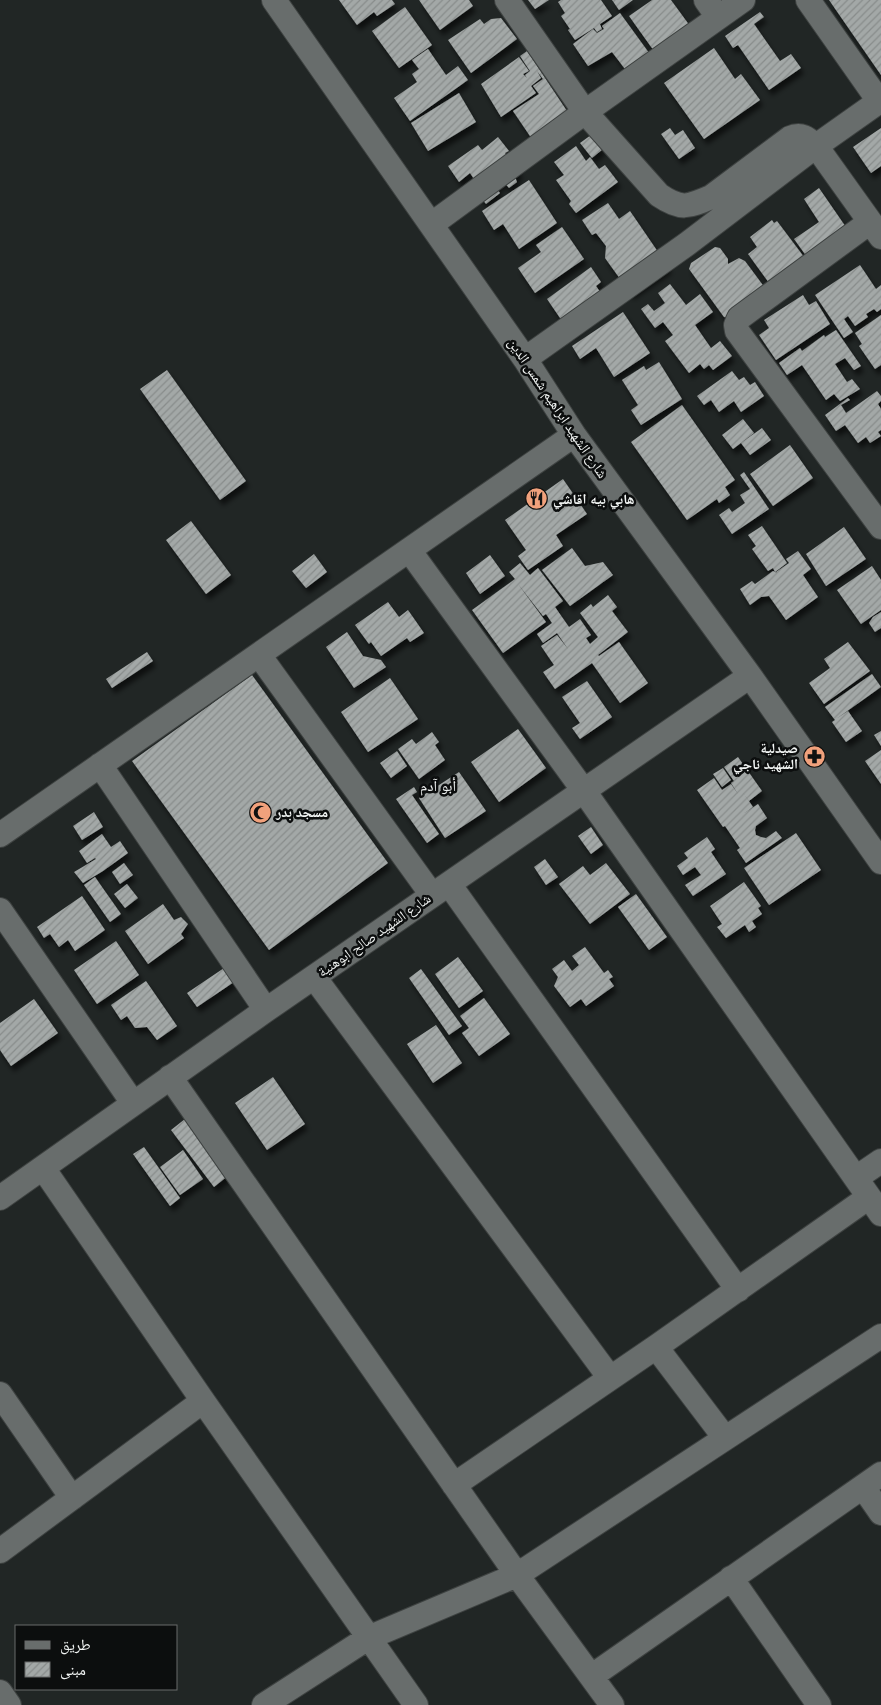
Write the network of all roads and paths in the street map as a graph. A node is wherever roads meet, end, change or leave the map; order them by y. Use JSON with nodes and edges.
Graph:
{"nodes":[{"id":1,"x":274,"y":0,"type":"edge"},
{"id":2,"x":507,"y":0,"type":"edge"},
{"id":3,"x":743,"y":0,"type":"edge"},
{"id":4,"x":808,"y":0,"type":"edge"},
{"id":5,"x":712,"y":9,"type":"edge"},
{"id":6,"x":880,"y":100,"type":"edge"},
{"id":7,"x":584,"y":112,"type":"junction"},
{"id":8,"x":816,"y":146,"type":"junction"},
{"id":9,"x":432,"y":224,"type":"junction"},
{"id":10,"x":876,"y":230,"type":"edge"},
{"id":11,"x":525,"y":359,"type":"junction"},
{"id":12,"x":574,"y":435,"type":"junction"},
{"id":13,"x":879,"y":521,"type":"edge"},
{"id":14,"x":409,"y":550,"type":"junction"},
{"id":15,"x":259,"y":655,"type":"junction"},
{"id":16,"x":750,"y":676,"type":"junction"},
{"id":17,"x":100,"y":766,"type":"junction"},
{"id":18,"x":584,"y":791,"type":"junction"},
{"id":19,"x":0,"y":835,"type":"edge"},
{"id":20,"x":881,"y":862,"type":"edge"},
{"id":21,"x":441,"y":889,"type":"junction"},
{"id":22,"x":0,"y":910,"type":"edge"},
{"id":23,"x":314,"y":977,"type":"junction"},
{"id":24,"x":266,"y":1010,"type":"junction"},
{"id":25,"x":170,"y":1078,"type":"junction"},
{"id":26,"x":133,"y":1103,"type":"junction"},
{"id":27,"x":881,"y":1161,"type":"edge"},
{"id":28,"x":42,"y":1168,"type":"junction"},
{"id":29,"x":869,"y":1196,"type":"edge"},
{"id":30,"x":0,"y":1198,"type":"edge"},
{"id":31,"x":738,"y":1290,"type":"junction"},
{"id":32,"x":881,"y":1336,"type":"edge"},
{"id":33,"x":656,"y":1346,"type":"junction"},
{"id":34,"x":610,"y":1378,"type":"junction"},
{"id":35,"x":0,"y":1394,"type":"edge"},
{"id":36,"x":203,"y":1401,"type":"junction"},
{"id":37,"x":725,"y":1438,"type":"junction"},
{"id":38,"x":872,"y":1481,"type":"edge"},
{"id":39,"x":454,"y":1484,"type":"junction"},
{"id":40,"x":72,"y":1498,"type":"junction"},
{"id":41,"x":881,"y":1513,"type":"edge"},
{"id":42,"x":0,"y":1551,"type":"edge"},
{"id":43,"x":517,"y":1575,"type":"junction"},
{"id":44,"x":732,"y":1578,"type":"junction"},
{"id":45,"x":368,"y":1638,"type":"junction"},
{"id":46,"x":592,"y":1676,"type":"junction"},
{"id":47,"x":0,"y":1692,"type":"edge"},
{"id":48,"x":9,"y":1705,"type":"edge"},
{"id":49,"x":264,"y":1705,"type":"edge"},
{"id":50,"x":416,"y":1705,"type":"edge"},
{"id":51,"x":612,"y":1705,"type":"edge"},
{"id":52,"x":819,"y":1705,"type":"edge"}],
"edges":[{"from":1,"to":9,"type":"street","name":"شارع الشهيد ابراهيم شمس الدين"},
{"from":2,"to":7,"type":"street"},
{"from":3,"to":5,"type":"street"},
{"from":4,"to":6,"type":"street"},
{"from":5,"to":7,"type":"street"},
{"from":6,"to":8,"type":"street"},
{"from":7,"to":8,"type":"street"},
{"from":7,"to":9,"type":"street"},
{"from":8,"to":10,"type":"street"},
{"from":8,"to":11,"type":"street"},
{"from":9,"to":11,"type":"street","name":"شارع الشهيد ابراهيم شمس الدين"},
{"from":10,"to":13,"type":"street"},
{"from":11,"to":12,"type":"street","name":"شارع الشهيد ابراهيم شمس الدين"},
{"from":12,"to":14,"type":"street"},
{"from":12,"to":16,"type":"street","name":"شارع الشهيد ابراهيم شمس الدين"},
{"from":14,"to":15,"type":"street"},
{"from":14,"to":18,"type":"street"},
{"from":15,"to":17,"type":"street"},
{"from":15,"to":21,"type":"street"},
{"from":16,"to":18,"type":"street","name":"شارع الشهيد صالح ابوهنية"},
{"from":16,"to":20,"type":"street","name":"شارع الشهيد ابراهيم شمس الدين"},
{"from":17,"to":19,"type":"street"},
{"from":17,"to":24,"type":"street"},
{"from":18,"to":21,"type":"street","name":"شارع الشهيد صالح ابوهنية"},
{"from":18,"to":29,"type":"street"},
{"from":21,"to":23,"type":"street","name":"شارع الشهيد صالح ابوهنية"},
{"from":21,"to":31,"type":"street"},
{"from":22,"to":26,"type":"street"},
{"from":23,"to":24,"type":"street","name":"شارع الشهيد صالح ابوهنية"},
{"from":23,"to":34,"type":"street"},
{"from":24,"to":25,"type":"street","name":"شارع الشهيد صالح ابوهنية"},
{"from":25,"to":26,"type":"street","name":"شارع الشهيد صالح ابوهنية"},
{"from":25,"to":39,"type":"street"},
{"from":26,"to":28,"type":"street","name":"شارع الشهيد صالح ابوهنية"},
{"from":27,"to":29,"type":"street"},
{"from":28,"to":30,"type":"street","name":"شارع الشهيد صالح ابوهنية"},
{"from":28,"to":36,"type":"street"},
{"from":29,"to":31,"type":"street"},
{"from":31,"to":33,"type":"street"},
{"from":32,"to":37,"type":"street"},
{"from":33,"to":34,"type":"street"},
{"from":33,"to":37,"type":"street"},
{"from":34,"to":39,"type":"street"},
{"from":35,"to":40,"type":"street"},
{"from":36,"to":40,"type":"street"},
{"from":36,"to":45,"type":"street"},
{"from":37,"to":43,"type":"street"},
{"from":38,"to":41,"type":"street"},
{"from":38,"to":44,"type":"street"},
{"from":39,"to":43,"type":"street"},
{"from":40,"to":42,"type":"street"},
{"from":43,"to":45,"type":"street"},
{"from":43,"to":46,"type":"street"},
{"from":44,"to":46,"type":"street"},
{"from":44,"to":52,"type":"street"},
{"from":45,"to":49,"type":"street"},
{"from":45,"to":50,"type":"street"},
{"from":46,"to":51,"type":"street"},
{"from":47,"to":48,"type":"street"}]}
